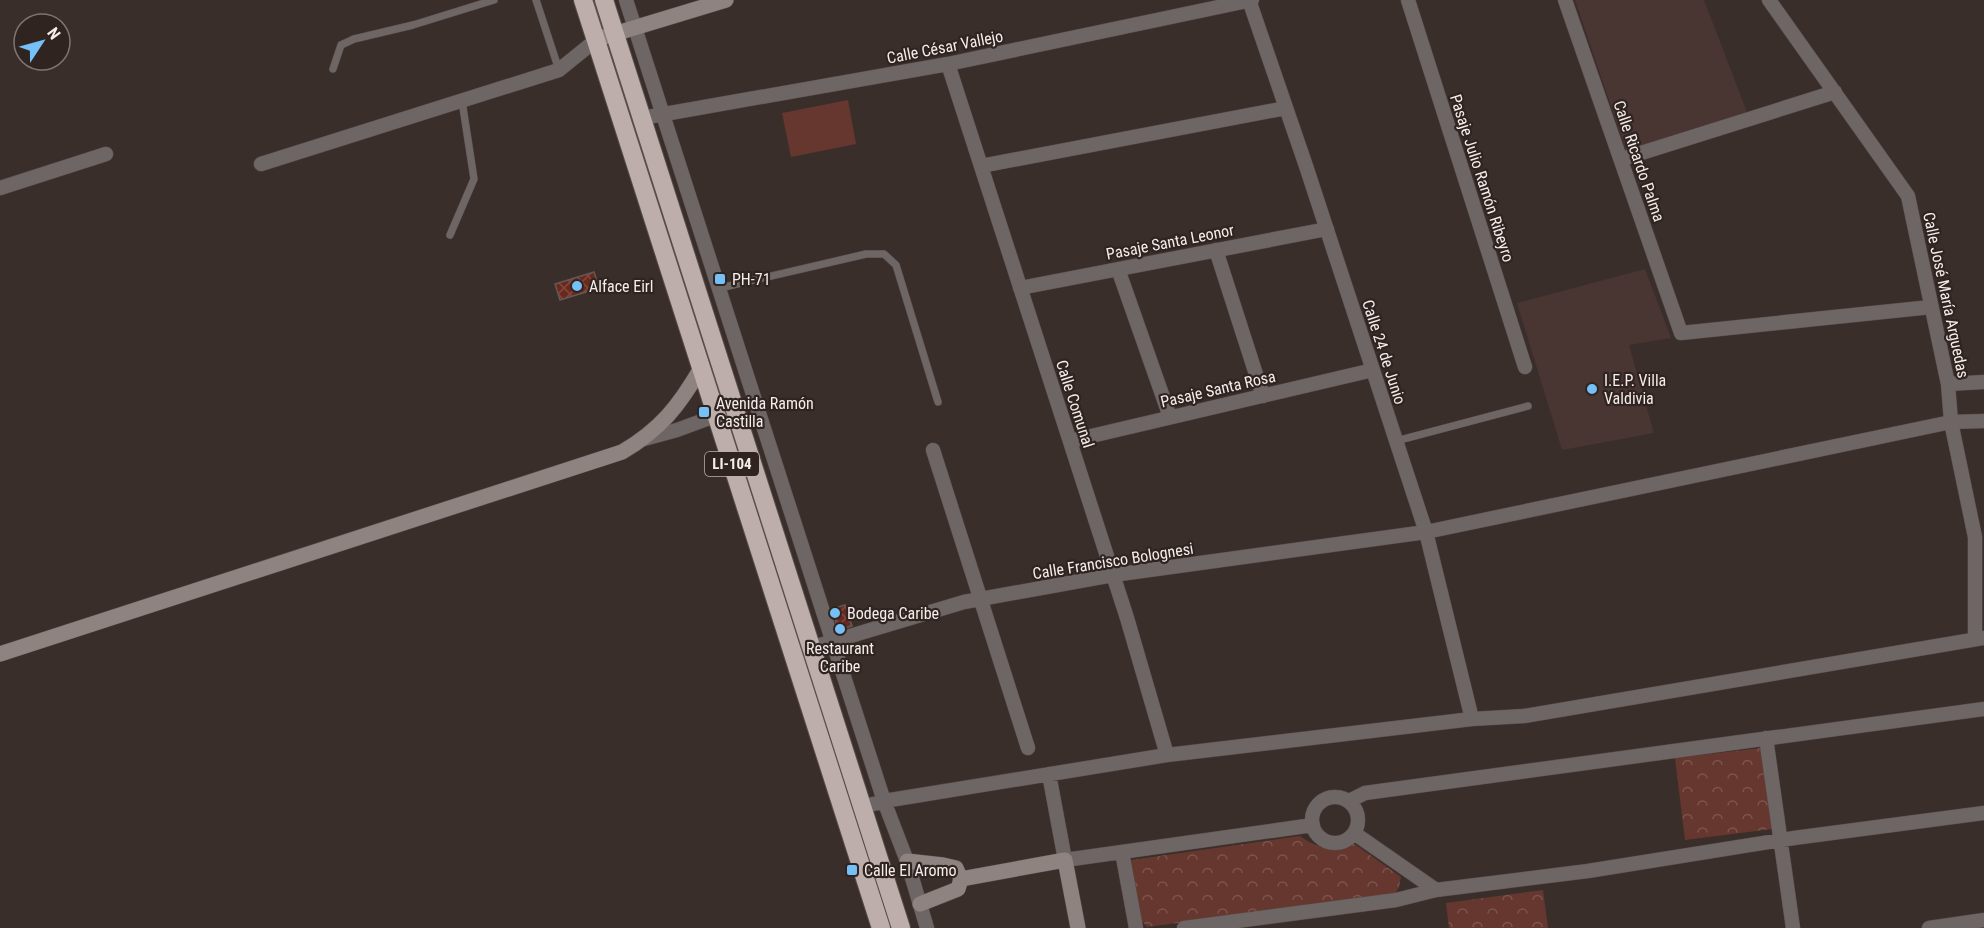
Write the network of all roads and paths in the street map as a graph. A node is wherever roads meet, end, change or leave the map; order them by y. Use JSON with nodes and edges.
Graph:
{"nodes":[{"id":1,"x":494,"y":0,"type":"edge"},
{"id":2,"x":536,"y":0,"type":"edge"},
{"id":3,"x":583,"y":0,"type":"edge"},
{"id":4,"x":604,"y":0,"type":"edge"},
{"id":5,"x":626,"y":0,"type":"edge"},
{"id":6,"x":726,"y":0,"type":"edge"},
{"id":7,"x":1250,"y":0,"type":"edge"},
{"id":8,"x":1408,"y":0,"type":"edge"},
{"id":9,"x":1565,"y":0,"type":"edge"},
{"id":10,"x":1769,"y":0,"type":"edge"},
{"id":11,"x":635,"y":28,"type":"junction"},
{"id":12,"x":615,"y":34,"type":"junction"},
{"id":13,"x":596,"y":40,"type":"junction"},
{"id":14,"x":948,"y":64,"type":"junction"},
{"id":15,"x":333,"y":69,"type":"dead end"},
{"id":16,"x":559,"y":70,"type":"junction"},
{"id":17,"x":1834,"y":92,"type":"junction"},
{"id":18,"x":462,"y":101,"type":"junction"},
{"id":19,"x":1286,"y":108,"type":"junction"},
{"id":20,"x":663,"y":114,"type":"junction"},
{"id":21,"x":642,"y":118,"type":"junction"},
{"id":22,"x":106,"y":154,"type":"dead end"},
{"id":23,"x":1622,"y":159,"type":"junction"},
{"id":24,"x":261,"y":164,"type":"dead end"},
{"id":25,"x":981,"y":166,"type":"junction"},
{"id":26,"x":0,"y":188,"type":"edge"},
{"id":27,"x":1327,"y":229,"type":"junction"},
{"id":28,"x":450,"y":235,"type":"dead end"},
{"id":29,"x":1216,"y":250,"type":"junction"},
{"id":30,"x":1118,"y":269,"type":"junction"},
{"id":31,"x":720,"y":288,"type":"junction"},
{"id":32,"x":1020,"y":288,"type":"junction"},
{"id":33,"x":698,"y":295,"type":"junction"},
{"id":34,"x":1931,"y":307,"type":"junction"},
{"id":35,"x":1525,"y":367,"type":"dead end"},
{"id":36,"x":701,"y":368,"type":"junction"},
{"id":37,"x":1373,"y":370,"type":"junction"},
{"id":38,"x":1984,"y":382,"type":"edge"},
{"id":39,"x":1948,"y":384,"type":"junction"},
{"id":40,"x":1263,"y":396,"type":"junction"},
{"id":41,"x":938,"y":402,"type":"dead end"},
{"id":42,"x":1528,"y":406,"type":"dead end"},
{"id":43,"x":734,"y":409,"type":"junction"},
{"id":44,"x":716,"y":416,"type":"junction"},
{"id":45,"x":1170,"y":417,"type":"junction"},
{"id":46,"x":1984,"y":421,"type":"edge"},
{"id":47,"x":1951,"y":422,"type":"junction"},
{"id":48,"x":644,"y":439,"type":"junction"},
{"id":49,"x":1070,"y":441,"type":"junction"},
{"id":50,"x":1396,"y":441,"type":"junction"},
{"id":51,"x":933,"y":450,"type":"dead end"},
{"id":52,"x":782,"y":480,"type":"junction"},
{"id":53,"x":759,"y":487,"type":"junction"},
{"id":54,"x":1426,"y":532,"type":"junction"},
{"id":55,"x":1113,"y":575,"type":"junction"},
{"id":56,"x":980,"y":600,"type":"junction"},
{"id":57,"x":1979,"y":638,"type":"edge"},
{"id":58,"x":833,"y":641,"type":"junction"},
{"id":59,"x":810,"y":648,"type":"junction"},
{"id":60,"x":0,"y":654,"type":"edge"},
{"id":61,"x":1984,"y":709,"type":"edge"},
{"id":62,"x":1472,"y":719,"type":"junction"},
{"id":63,"x":1766,"y":738,"type":"junction"},
{"id":64,"x":1028,"y":748,"type":"dead end"},
{"id":65,"x":1167,"y":755,"type":"junction"},
{"id":66,"x":1049,"y":774,"type":"junction"},
{"id":67,"x":884,"y":801,"type":"junction"},
{"id":68,"x":1349,"y":801,"type":"junction"},
{"id":69,"x":861,"y":807,"type":"junction"},
{"id":70,"x":1984,"y":813,"type":"edge"},
{"id":71,"x":1313,"y":825,"type":"junction"},
{"id":72,"x":1354,"y":833,"type":"junction"},
{"id":73,"x":1782,"y":840,"type":"junction"},
{"id":74,"x":1122,"y":852,"type":"junction"},
{"id":75,"x":1065,"y":860,"type":"junction"},
{"id":76,"x":907,"y":861,"type":"junction"},
{"id":77,"x":961,"y":879,"type":"junction"},
{"id":78,"x":1436,"y":890,"type":"junction"},
{"id":79,"x":920,"y":904,"type":"junction"},
{"id":80,"x":1984,"y":920,"type":"edge"},
{"id":81,"x":899,"y":921,"type":"edge"},
{"id":82,"x":881,"y":928,"type":"edge"},
{"id":83,"x":927,"y":928,"type":"edge"},
{"id":84,"x":1078,"y":928,"type":"edge"},
{"id":85,"x":1136,"y":928,"type":"edge"},
{"id":86,"x":1184,"y":928,"type":"edge"},
{"id":87,"x":1793,"y":928,"type":"edge"},
{"id":88,"x":1929,"y":928,"type":"edge"}],
"edges":[{"from":1,"to":15,"type":"lane"},
{"from":2,"to":16,"type":"lane"},
{"from":3,"to":13,"type":"highway","number":"LI-104"},
{"from":4,"to":12,"type":"highway","number":"LI-104"},
{"from":5,"to":11,"type":"street"},
{"from":6,"to":11,"type":"street"},
{"from":7,"to":14,"type":"street","name":"Calle César Vallejo"},
{"from":7,"to":19,"type":"street","name":"Calle 24 de Junio"},
{"from":8,"to":35,"type":"street","name":"Pasaje Julio Ramón Ribeyro"},
{"from":9,"to":23,"type":"street","name":"Calle Ricardo Palma"},
{"from":10,"to":17,"type":"street","name":"Calle José María Arguedas"},
{"from":11,"to":12,"type":"street"},
{"from":11,"to":20,"type":"street"},
{"from":12,"to":13,"type":"street"},
{"from":12,"to":21,"type":"highway","number":"LI-104"},
{"from":13,"to":16,"type":"street"},
{"from":13,"to":36,"type":"highway","number":"LI-104"},
{"from":14,"to":20,"type":"street","name":"Calle César Vallejo"},
{"from":14,"to":25,"type":"street","name":"Calle Comunal"},
{"from":16,"to":18,"type":"street"},
{"from":17,"to":23,"type":"street"},
{"from":17,"to":34,"type":"street","name":"Calle José María Arguedas"},
{"from":18,"to":24,"type":"street"},
{"from":18,"to":28,"type":"lane"},
{"from":19,"to":25,"type":"street"},
{"from":19,"to":27,"type":"street","name":"Calle 24 de Junio"},
{"from":20,"to":21,"type":"street","name":"Calle César Vallejo"},
{"from":20,"to":31,"type":"street"},
{"from":21,"to":33,"type":"highway","number":"LI-104"},
{"from":22,"to":26,"type":"street"},
{"from":23,"to":34,"type":"street","name":"Calle Ricardo Palma"},
{"from":25,"to":32,"type":"street","name":"Calle Comunal"},
{"from":27,"to":29,"type":"street","name":"Pasaje Santa Leonor"},
{"from":27,"to":37,"type":"street","name":"Calle 24 de Junio"},
{"from":29,"to":30,"type":"street","name":"Pasaje Santa Leonor"},
{"from":29,"to":40,"type":"street"},
{"from":30,"to":32,"type":"street","name":"Pasaje Santa Leonor"},
{"from":30,"to":45,"type":"street"},
{"from":31,"to":33,"type":"street"},
{"from":31,"to":41,"type":"lane"},
{"from":31,"to":52,"type":"street"},
{"from":32,"to":49,"type":"street","name":"Calle Comunal"},
{"from":33,"to":43,"type":"highway","number":"LI-104"},
{"from":34,"to":39,"type":"street","name":"Calle José María Arguedas"},
{"from":36,"to":44,"type":"highway","number":"LI-104"},
{"from":36,"to":48,"type":"street"},
{"from":37,"to":40,"type":"street","name":"Pasaje Santa Rosa"},
{"from":37,"to":50,"type":"street","name":"Calle 24 de Junio"},
{"from":38,"to":39,"type":"street"},
{"from":39,"to":47,"type":"street","name":"Calle José María Arguedas"},
{"from":40,"to":45,"type":"street","name":"Pasaje Santa Rosa"},
{"from":42,"to":50,"type":"lane"},
{"from":43,"to":44,"type":"street"},
{"from":43,"to":53,"type":"highway","number":"LI-104"},
{"from":44,"to":48,"type":"street"},
{"from":44,"to":82,"type":"highway","number":"LI-104"},
{"from":45,"to":49,"type":"street","name":"Pasaje Santa Rosa"},
{"from":46,"to":47,"type":"street","name":"Calle Francisco Bolognesi"},
{"from":47,"to":54,"type":"street","name":"Calle Francisco Bolognesi"},
{"from":47,"to":57,"type":"street","name":"Calle José María Arguedas"},
{"from":48,"to":60,"type":"street"},
{"from":49,"to":55,"type":"street","name":"Calle Comunal"},
{"from":50,"to":54,"type":"street","name":"Calle 24 de Junio"},
{"from":51,"to":56,"type":"street"},
{"from":52,"to":53,"type":"street"},
{"from":52,"to":58,"type":"street"},
{"from":53,"to":59,"type":"highway","number":"LI-104"},
{"from":54,"to":55,"type":"street","name":"Calle Francisco Bolognesi"},
{"from":54,"to":62,"type":"street","name":"Calle 24 de Junio"},
{"from":55,"to":56,"type":"street","name":"Calle Francisco Bolognesi"},
{"from":55,"to":65,"type":"street","name":"Calle Comunal"},
{"from":56,"to":58,"type":"street","name":"Calle Francisco Bolognesi"},
{"from":56,"to":64,"type":"street"},
{"from":57,"to":62,"type":"street"},
{"from":58,"to":59,"type":"street","name":"Calle Francisco Bolognesi"},
{"from":58,"to":67,"type":"street"},
{"from":59,"to":69,"type":"highway","number":"LI-104"},
{"from":61,"to":63,"type":"street"},
{"from":62,"to":65,"type":"street"},
{"from":63,"to":68,"type":"street"},
{"from":63,"to":73,"type":"street"},
{"from":65,"to":66,"type":"street"},
{"from":66,"to":67,"type":"street"},
{"from":66,"to":75,"type":"street"},
{"from":67,"to":69,"type":"street"},
{"from":67,"to":76,"type":"street"},
{"from":68,"to":71,"type":"street"},
{"from":68,"to":72,"type":"street"},
{"from":69,"to":81,"type":"highway","number":"LI-104"},
{"from":70,"to":73,"type":"street"},
{"from":71,"to":72,"type":"street"},
{"from":71,"to":74,"type":"street"},
{"from":72,"to":78,"type":"street"},
{"from":73,"to":78,"type":"street"},
{"from":73,"to":87,"type":"street"},
{"from":74,"to":75,"type":"street"},
{"from":74,"to":85,"type":"street"},
{"from":75,"to":77,"type":"street"},
{"from":75,"to":84,"type":"street"},
{"from":76,"to":77,"type":"street"},
{"from":76,"to":79,"type":"street"},
{"from":77,"to":79,"type":"street"},
{"from":78,"to":86,"type":"street"},
{"from":79,"to":81,"type":"street"},
{"from":79,"to":83,"type":"street"},
{"from":80,"to":88,"type":"street"}]}
